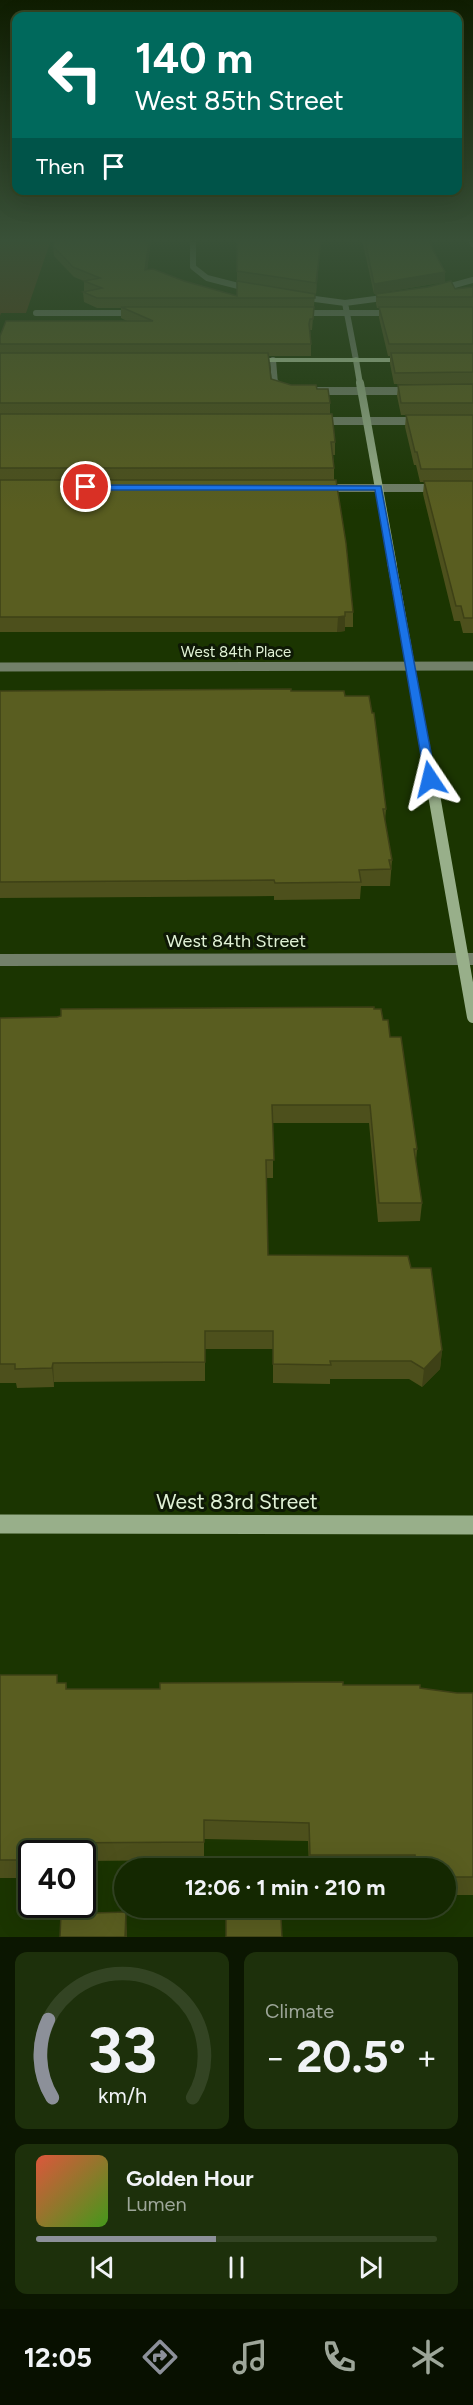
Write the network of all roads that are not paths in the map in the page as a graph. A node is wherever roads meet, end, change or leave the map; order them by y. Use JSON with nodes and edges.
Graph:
{"nodes":[{"id":1,"x":350,"y":330,"type":"edge"},
{"id":2,"x":240,"y":360,"type":"edge"},
{"id":3,"x":273,"y":360,"type":"junction"},
{"id":4,"x":356,"y":360,"type":"junction"},
{"id":5,"x":419,"y":360,"type":"edge"},
{"id":6,"x":291,"y":391,"type":"edge"},
{"id":7,"x":303,"y":391,"type":"edge"},
{"id":8,"x":361,"y":391,"type":"junction"},
{"id":9,"x":419,"y":391,"type":"edge"},
{"id":10,"x":307,"y":421,"type":"edge"},
{"id":11,"x":366,"y":421,"type":"junction"},
{"id":12,"x":426,"y":421,"type":"edge"},
{"id":13,"x":308,"y":488,"type":"edge"},
{"id":14,"x":378,"y":488,"type":"junction"},
{"id":15,"x":473,"y":488,"type":"edge"},
{"id":16,"x":410,"y":666,"type":"junction"},
{"id":17,"x":473,"y":666,"type":"edge"},
{"id":18,"x":0,"y":667,"type":"edge"},
{"id":19,"x":468,"y":959,"type":"edge"},
{"id":20,"x":0,"y":960,"type":"edge"},
{"id":21,"x":473,"y":1017,"type":"edge"},
{"id":22,"x":0,"y":1524,"type":"edge"},
{"id":23,"x":473,"y":1525,"type":"edge"}],
"edges":[{"from":1,"to":4,"type":"street"},
{"from":2,"to":3,"type":"main road"},
{"from":3,"to":4,"type":"main road"},
{"from":3,"to":6,"type":"street"},
{"from":4,"to":5,"type":"main road"},
{"from":4,"to":8,"type":"street"},
{"from":7,"to":8,"type":"street"},
{"from":8,"to":9,"type":"street"},
{"from":8,"to":11,"type":"street"},
{"from":10,"to":11,"type":"street"},
{"from":11,"to":12,"type":"street"},
{"from":11,"to":14,"type":"street"},
{"from":13,"to":14,"type":"street"},
{"from":14,"to":15,"type":"street"},
{"from":14,"to":16,"type":"street"},
{"from":16,"to":17,"type":"street","name":"West 84th Place"},
{"from":16,"to":18,"type":"street","name":"West 84th Place"},
{"from":16,"to":19,"type":"street"},
{"from":19,"to":20,"type":"street","name":"West 84th Street"},
{"from":19,"to":21,"type":"street"},
{"from":22,"to":23,"type":"street","name":"West 83rd Street"}]}
